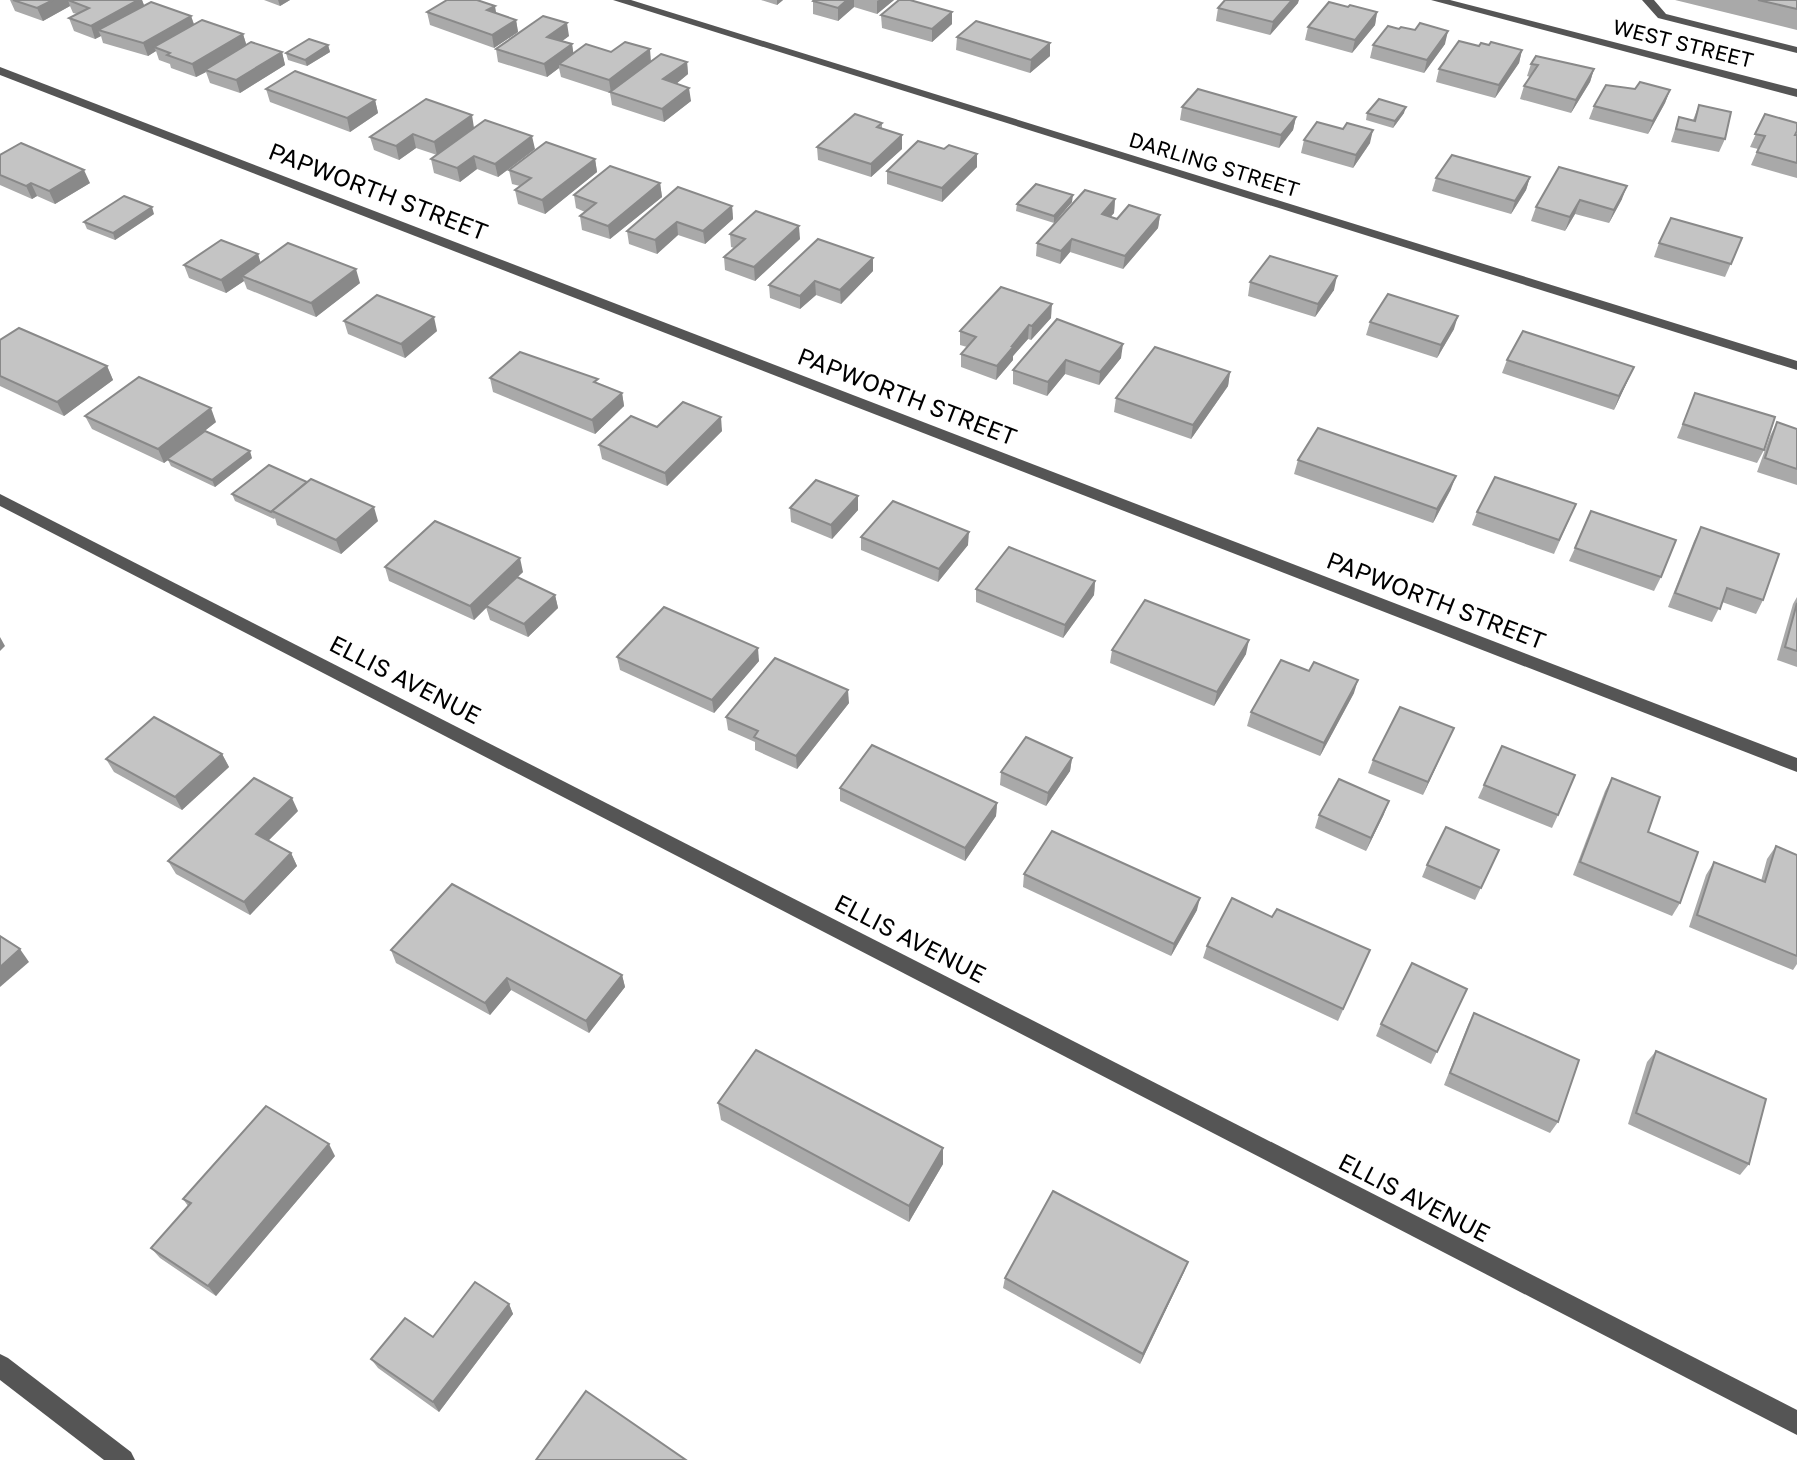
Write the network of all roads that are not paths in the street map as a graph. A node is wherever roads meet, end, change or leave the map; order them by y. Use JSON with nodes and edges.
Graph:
{"nodes":[{"id":1,"x":619,"y":0,"type":"edge"},
{"id":2,"x":1437,"y":0,"type":"edge"},
{"id":3,"x":1648,"y":0,"type":"edge"},
{"id":4,"x":1797,"y":50,"type":"edge"},
{"id":5,"x":0,"y":71,"type":"edge"},
{"id":6,"x":1797,"y":93,"type":"edge"},
{"id":7,"x":1797,"y":366,"type":"edge"},
{"id":8,"x":0,"y":499,"type":"edge"},
{"id":9,"x":1797,"y":765,"type":"edge"},
{"id":10,"x":0,"y":1366,"type":"edge"},
{"id":11,"x":1797,"y":1423,"type":"edge"},
{"id":12,"x":123,"y":1460,"type":"edge"}],
"edges":[{"from":1,"to":7,"type":"street","name":"DARLING STREET"},
{"from":2,"to":6,"type":"street","name":"WEST STREET"},
{"from":3,"to":4,"type":"street"},
{"from":5,"to":9,"type":"street","name":"PAPWORTH STREET"},
{"from":8,"to":11,"type":"street","name":"ELLIS AVENUE"},
{"from":10,"to":12,"type":"street"}]}
